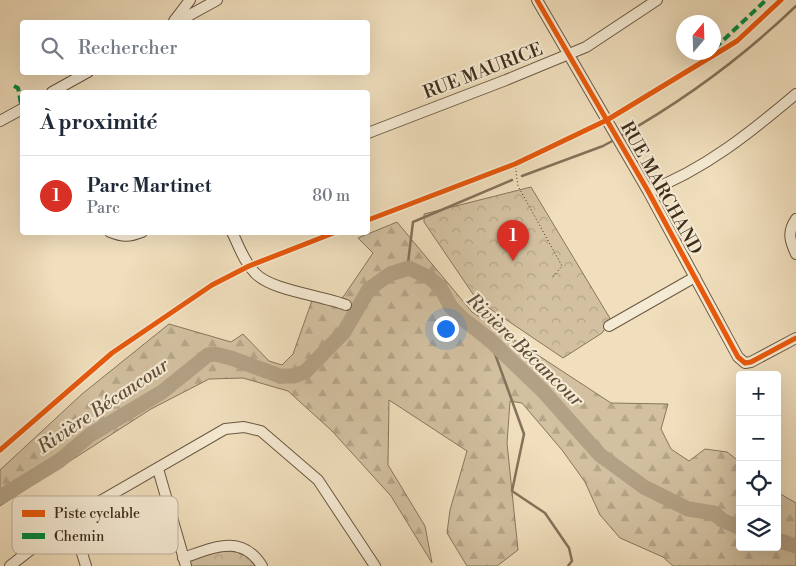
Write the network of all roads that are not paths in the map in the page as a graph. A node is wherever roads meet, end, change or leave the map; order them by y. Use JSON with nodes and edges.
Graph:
{"nodes":[{"id":1,"x":190,"y":0,"type":"edge"},
{"id":2,"x":217,"y":0,"type":"edge"},
{"id":3,"x":537,"y":0,"type":"edge"},
{"id":4,"x":657,"y":0,"type":"edge"},
{"id":5,"x":174,"y":20,"type":"edge"},
{"id":6,"x":181,"y":20,"type":"edge"},
{"id":7,"x":569,"y":55,"type":"junction"},
{"id":8,"x":83,"y":75,"type":"edge"},
{"id":9,"x":59,"y":90,"type":"edge"},
{"id":10,"x":796,"y":94,"type":"edge"},
{"id":11,"x":20,"y":110,"type":"edge"},
{"id":12,"x":0,"y":121,"type":"edge"},
{"id":13,"x":370,"y":132,"type":"edge"},
{"id":14,"x":648,"y":191,"type":"junction"},
{"id":15,"x":796,"y":219,"type":"edge"},
{"id":16,"x":118,"y":235,"type":"edge"},
{"id":17,"x":134,"y":235,"type":"edge"},
{"id":18,"x":234,"y":235,"type":"edge"},
{"id":19,"x":796,"y":254,"type":"edge"},
{"id":20,"x":695,"y":277,"type":"junction"},
{"id":21,"x":346,"y":305,"type":"dead end"},
{"id":22,"x":609,"y":326,"type":"dead end"},
{"id":23,"x":796,"y":338,"type":"edge"},
{"id":24,"x":158,"y":469,"type":"junction"},
{"id":25,"x":110,"y":496,"type":"edge"},
{"id":26,"x":166,"y":496,"type":"edge"},
{"id":27,"x":178,"y":541,"type":"edge"},
{"id":28,"x":25,"y":554,"type":"edge"},
{"id":29,"x":82,"y":554,"type":"edge"},
{"id":30,"x":184,"y":562,"type":"edge"},
{"id":31,"x":10,"y":566,"type":"edge"},
{"id":32,"x":86,"y":566,"type":"edge"},
{"id":33,"x":262,"y":566,"type":"edge"},
{"id":34,"x":375,"y":566,"type":"edge"}],
"edges":[{"from":1,"to":5,"type":"street"},
{"from":2,"to":6,"type":"street"},
{"from":3,"to":7,"type":"street","name":"RUE MARCHAND"},
{"from":4,"to":7,"type":"street","name":"RUE MAURICE"},
{"from":7,"to":13,"type":"street","name":"RUE MAURICE"},
{"from":7,"to":14,"type":"street","name":"RUE MARCHAND"},
{"from":8,"to":9,"type":"street"},
{"from":10,"to":14,"type":"street"},
{"from":11,"to":12,"type":"street"},
{"from":14,"to":20,"type":"street","name":"RUE MARCHAND"},
{"from":15,"to":19,"type":"street"},
{"from":16,"to":17,"type":"street"},
{"from":18,"to":21,"type":"street"},
{"from":20,"to":22,"type":"street"},
{"from":20,"to":23,"type":"street","name":"RUE MARCHAND"},
{"from":24,"to":25,"type":"street"},
{"from":24,"to":26,"type":"street"},
{"from":24,"to":34,"type":"street"},
{"from":27,"to":30,"type":"street"},
{"from":28,"to":31,"type":"street"},
{"from":29,"to":32,"type":"street"},
{"from":30,"to":33,"type":"street"}]}
